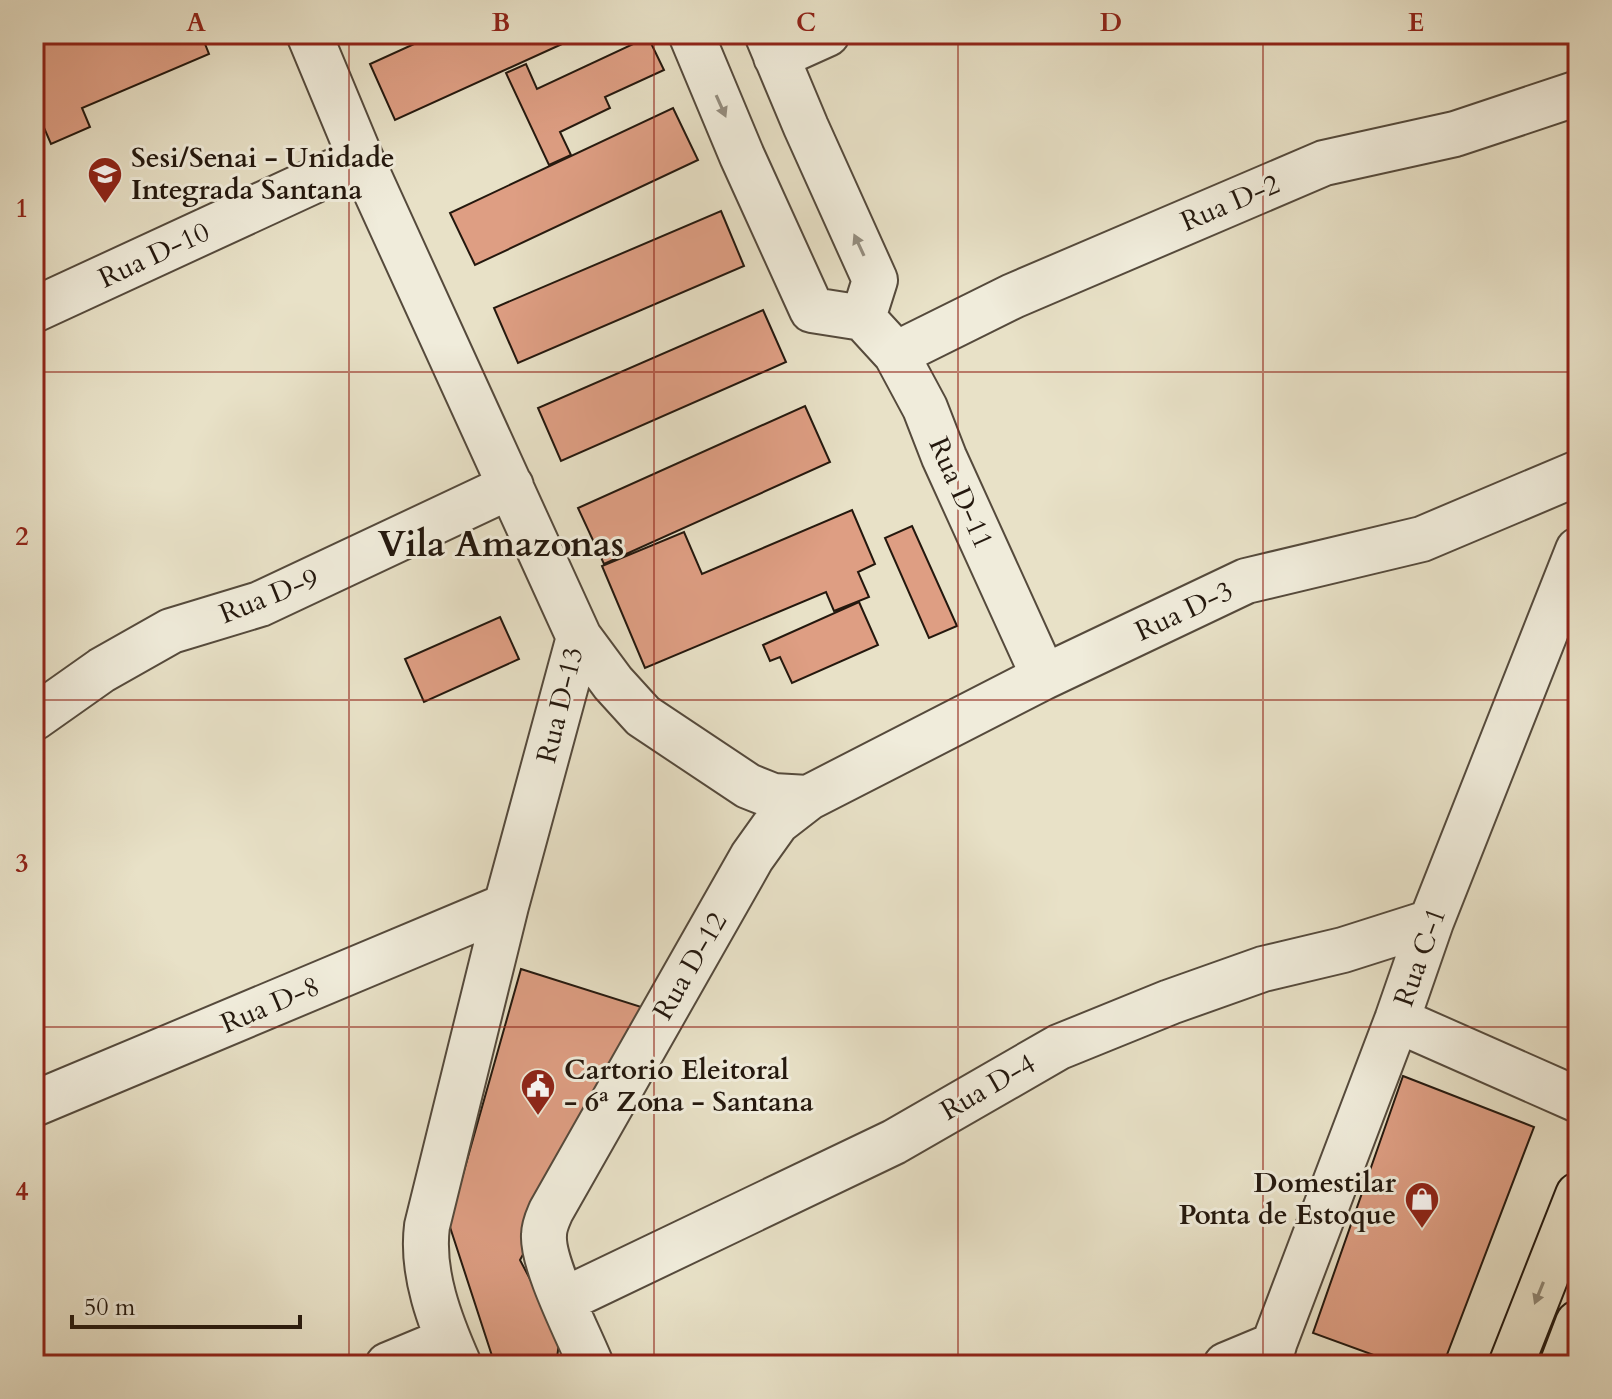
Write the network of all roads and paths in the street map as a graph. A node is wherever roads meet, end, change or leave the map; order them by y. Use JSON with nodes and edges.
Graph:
{"nodes":[{"id":1,"x":309,"y":34,"type":"edge"},
{"id":2,"x":691,"y":34,"type":"edge"},
{"id":3,"x":827,"y":34,"type":"edge"},
{"id":4,"x":772,"y":45,"type":"edge"},
{"id":5,"x":1578,"y":93,"type":"edge"},
{"id":6,"x":361,"y":159,"type":"junction"},
{"id":7,"x":34,"y":310,"type":"edge"},
{"id":8,"x":863,"y":318,"type":"junction"},
{"id":9,"x":896,"y":354,"type":"junction"},
{"id":10,"x":1578,"y":473,"type":"edge"},
{"id":11,"x":511,"y":486,"type":"junction"},
{"id":12,"x":1578,"y":550,"type":"edge"},
{"id":13,"x":579,"y":637,"type":"junction"},
{"id":14,"x":1044,"y":677,"type":"junction"},
{"id":15,"x":34,"y":718,"type":"edge"},
{"id":16,"x":808,"y":798,"type":"junction"},
{"id":17,"x":506,"y":906,"type":"junction"},
{"id":18,"x":1431,"y":922,"type":"junction"},
{"id":19,"x":1397,"y":1020,"type":"junction"},
{"id":20,"x":1578,"y":1100,"type":"edge"},
{"id":21,"x":34,"y":1104,"type":"edge"},
{"id":22,"x":1578,"y":1195,"type":"edge"},
{"id":23,"x":1568,"y":1251,"type":"edge"},
{"id":24,"x":564,"y":1300,"type":"junction"},
{"id":25,"x":1578,"y":1323,"type":"edge"},
{"id":26,"x":453,"y":1353,"type":"edge"},
{"id":27,"x":1270,"y":1355,"type":"edge"},
{"id":28,"x":388,"y":1365,"type":"edge"},
{"id":29,"x":591,"y":1365,"type":"edge"},
{"id":30,"x":1226,"y":1365,"type":"edge"},
{"id":31,"x":1511,"y":1365,"type":"edge"},
{"id":32,"x":1562,"y":1365,"type":"edge"}],
"edges":[{"from":1,"to":6,"type":"street","name":"Rua D-13"},
{"from":2,"to":8,"type":"street","one_way":true},
{"from":3,"to":4,"type":"street"},
{"from":8,"to":4,"type":"street","one_way":true},
{"from":5,"to":9,"type":"street","name":"Rua D-2"},
{"from":6,"to":7,"type":"street","name":"Rua D-10"},
{"from":6,"to":11,"type":"street","name":"Rua D-13"},
{"from":8,"to":9,"type":"street","name":"Rua D-11"},
{"from":9,"to":14,"type":"street","name":"Rua D-11"},
{"from":10,"to":14,"type":"street","name":"Rua D-3"},
{"from":11,"to":13,"type":"street","name":"Rua D-13"},
{"from":11,"to":15,"type":"street","name":"Rua D-9"},
{"from":12,"to":18,"type":"street","name":"Rua C-1"},
{"from":13,"to":16,"type":"street"},
{"from":13,"to":17,"type":"street","name":"Rua D-13"},
{"from":14,"to":16,"type":"street","name":"Rua D-3"},
{"from":16,"to":24,"type":"street","name":"Rua D-12"},
{"from":17,"to":21,"type":"street","name":"Rua D-8"},
{"from":17,"to":26,"type":"street","name":"Rua D-13"},
{"from":18,"to":19,"type":"street","name":"Rua C-1"},
{"from":18,"to":24,"type":"street","name":"Rua D-4"},
{"from":19,"to":20,"type":"street"},
{"from":19,"to":27,"type":"street","name":"Rua C-1"},
{"from":22,"to":23,"type":"main road"},
{"from":23,"to":31,"type":"main road","one_way":true},
{"from":24,"to":29,"type":"street","name":"Rua D-12"},
{"from":25,"to":32,"type":"main road"},
{"from":26,"to":28,"type":"street"},
{"from":27,"to":30,"type":"street"}]}
